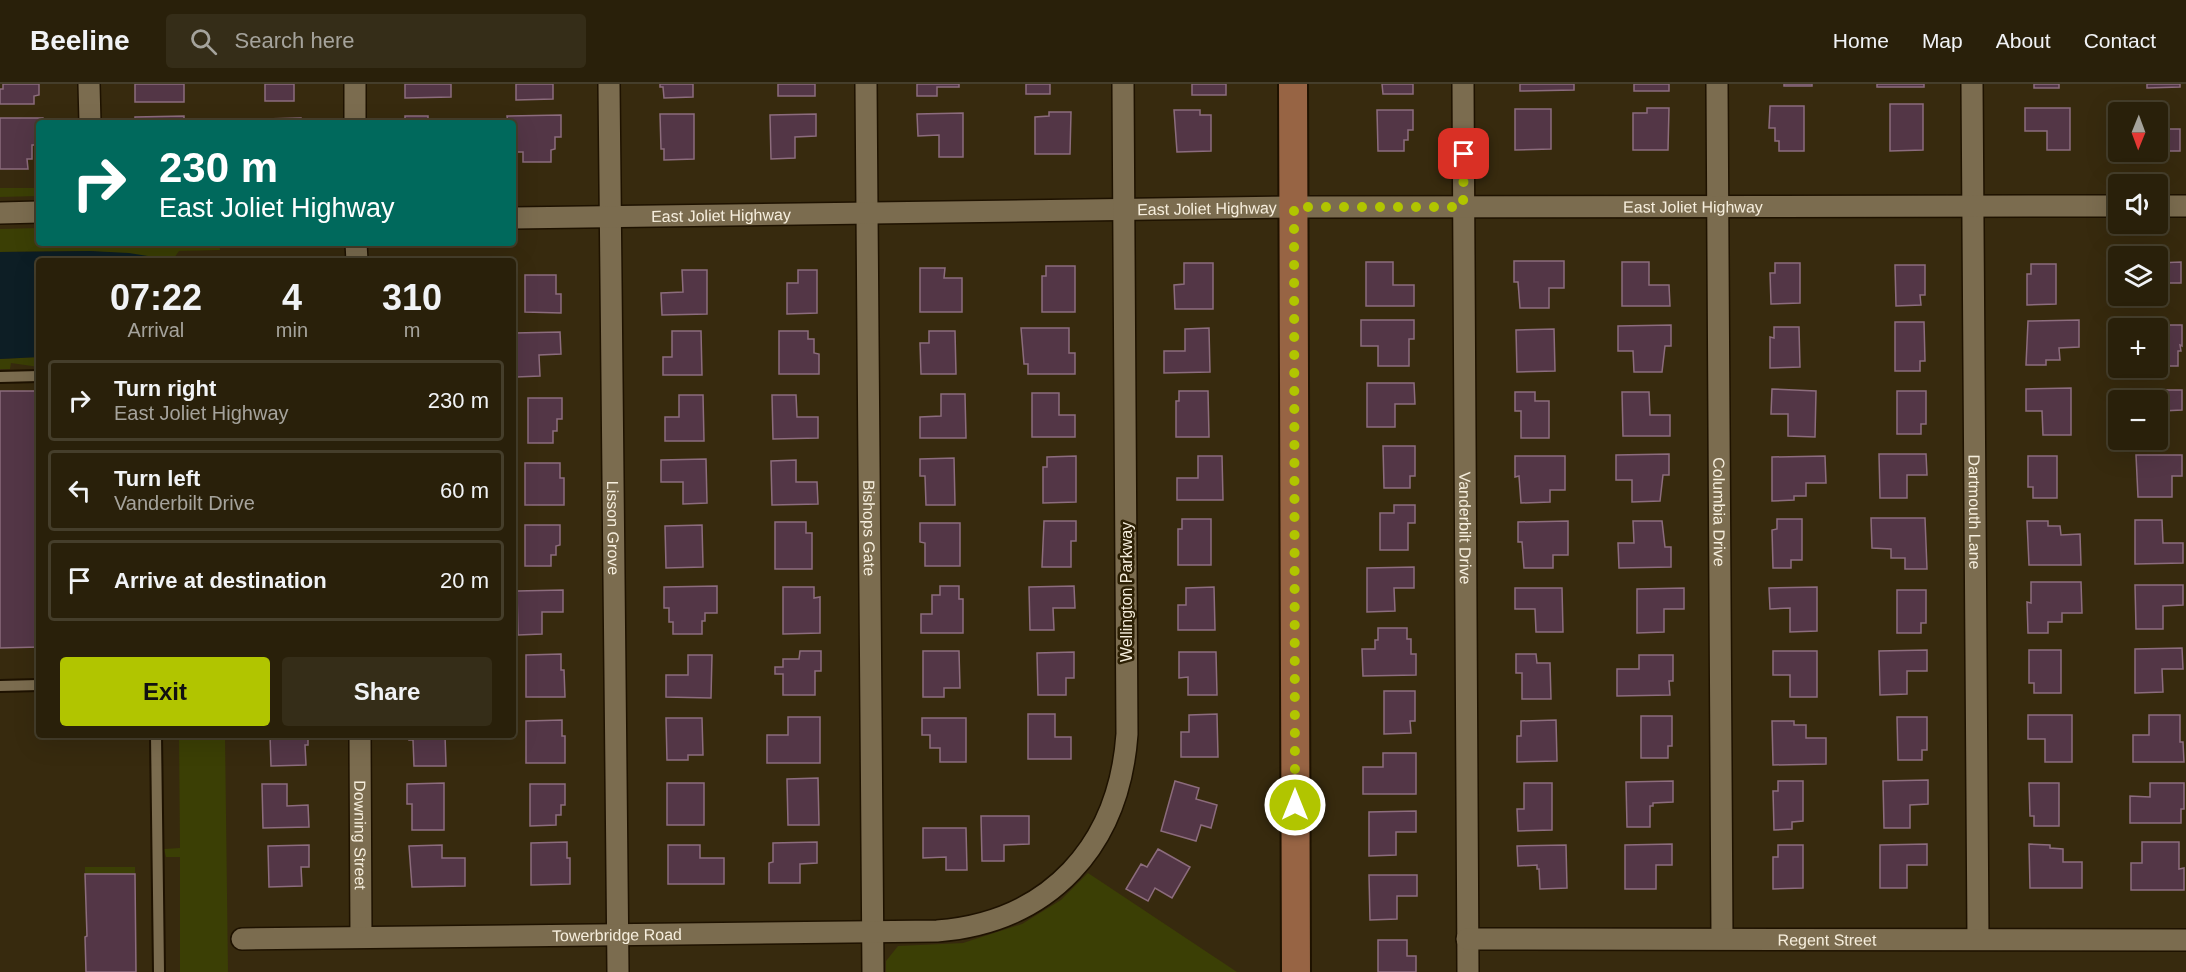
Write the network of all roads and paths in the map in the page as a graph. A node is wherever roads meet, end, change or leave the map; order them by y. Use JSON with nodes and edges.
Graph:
{"nodes":[{"id":1,"x":89,"y":84,"type":"edge"},
{"id":2,"x":355,"y":84,"type":"edge"},
{"id":3,"x":609,"y":84,"type":"edge"},
{"id":4,"x":866,"y":84,"type":"edge"},
{"id":5,"x":1123,"y":84,"type":"edge"},
{"id":6,"x":1293,"y":84,"type":"edge"},
{"id":7,"x":1463,"y":84,"type":"edge"},
{"id":8,"x":1717,"y":84,"type":"edge"},
{"id":9,"x":1972,"y":84,"type":"edge"},
{"id":10,"x":90,"y":120,"type":"edge"},
{"id":11,"x":355,"y":120,"type":"edge"},
{"id":12,"x":1973,"y":206,"type":"junction"},
{"id":13,"x":2108,"y":206,"type":"edge"},
{"id":14,"x":2168,"y":206,"type":"edge"},
{"id":15,"x":2186,"y":206,"type":"edge"},
{"id":16,"x":1294,"y":207,"type":"junction"},
{"id":17,"x":1463,"y":207,"type":"junction"},
{"id":18,"x":1718,"y":207,"type":"junction"},
{"id":19,"x":1124,"y":210,"type":"junction"},
{"id":20,"x":36,"y":212,"type":"edge"},
{"id":21,"x":0,"y":213,"type":"edge"},
{"id":22,"x":867,"y":213,"type":"junction"},
{"id":23,"x":610,"y":217,"type":"junction"},
{"id":24,"x":516,"y":218,"type":"edge"},
{"id":25,"x":36,"y":376,"type":"edge"},
{"id":26,"x":0,"y":377,"type":"edge"},
{"id":27,"x":36,"y":685,"type":"edge"},
{"id":28,"x":0,"y":686,"type":"edge"},
{"id":29,"x":156,"y":738,"type":"edge"},
{"id":30,"x":360,"y":738,"type":"edge"},
{"id":31,"x":873,"y":933,"type":"junction"},
{"id":32,"x":618,"y":935,"type":"junction"},
{"id":33,"x":361,"y":937,"type":"junction"},
{"id":34,"x":1722,"y":938,"type":"junction"},
{"id":35,"x":242,"y":939,"type":"dead end"},
{"id":36,"x":1467,"y":939,"type":"junction"},
{"id":37,"x":1978,"y":939,"type":"junction"},
{"id":38,"x":2186,"y":939,"type":"edge"},
{"id":39,"x":159,"y":972,"type":"edge"},
{"id":40,"x":618,"y":972,"type":"edge"},
{"id":41,"x":873,"y":972,"type":"edge"},
{"id":42,"x":1296,"y":972,"type":"edge"},
{"id":43,"x":1468,"y":972,"type":"edge"}],
"edges":[{"from":1,"to":10,"type":"street"},
{"from":2,"to":11,"type":"street"},
{"from":3,"to":23,"type":"street","name":"Lisson Grove"},
{"from":4,"to":22,"type":"street","name":"Bishops Gate"},
{"from":5,"to":19,"type":"street","name":"Wellington Parkway"},
{"from":6,"to":16,"type":"street"},
{"from":7,"to":17,"type":"street","name":"Vanderbilt Drive"},
{"from":8,"to":18,"type":"street","name":"Columbia Drive"},
{"from":9,"to":12,"type":"street","name":"Dartmouth Lane"},
{"from":12,"to":13,"type":"street","name":"East Joliet Highway"},
{"from":12,"to":18,"type":"street","name":"East Joliet Highway"},
{"from":12,"to":37,"type":"street","name":"Dartmouth Lane"},
{"from":14,"to":15,"type":"street"},
{"from":16,"to":17,"type":"street","name":"East Joliet Highway"},
{"from":16,"to":19,"type":"street","name":"East Joliet Highway"},
{"from":16,"to":42,"type":"street"},
{"from":17,"to":18,"type":"street","name":"East Joliet Highway"},
{"from":17,"to":36,"type":"street","name":"Vanderbilt Drive"},
{"from":18,"to":34,"type":"street","name":"Columbia Drive"},
{"from":19,"to":22,"type":"street","name":"East Joliet Highway"},
{"from":19,"to":31,"type":"street","name":"Wellington Parkway"},
{"from":20,"to":21,"type":"street"},
{"from":22,"to":23,"type":"street","name":"East Joliet Highway"},
{"from":22,"to":31,"type":"street","name":"Bishops Gate"},
{"from":23,"to":24,"type":"street","name":"East Joliet Highway"},
{"from":23,"to":32,"type":"street","name":"Lisson Grove"},
{"from":25,"to":26,"type":"lane"},
{"from":27,"to":28,"type":"lane"},
{"from":29,"to":39,"type":"lane"},
{"from":30,"to":33,"type":"street","name":"Downing Street"},
{"from":31,"to":32,"type":"street","name":"Towerbridge Road"},
{"from":31,"to":41,"type":"street","name":"Bishops Gate"},
{"from":32,"to":33,"type":"street","name":"Towerbridge Road"},
{"from":32,"to":40,"type":"street","name":"Lisson Grove"},
{"from":33,"to":35,"type":"street","name":"Towerbridge Road"},
{"from":34,"to":36,"type":"street","name":"Regent Street"},
{"from":34,"to":37,"type":"street","name":"Regent Street"},
{"from":36,"to":43,"type":"street","name":"Vanderbilt Drive"},
{"from":37,"to":38,"type":"street","name":"Regent Street"}]}
